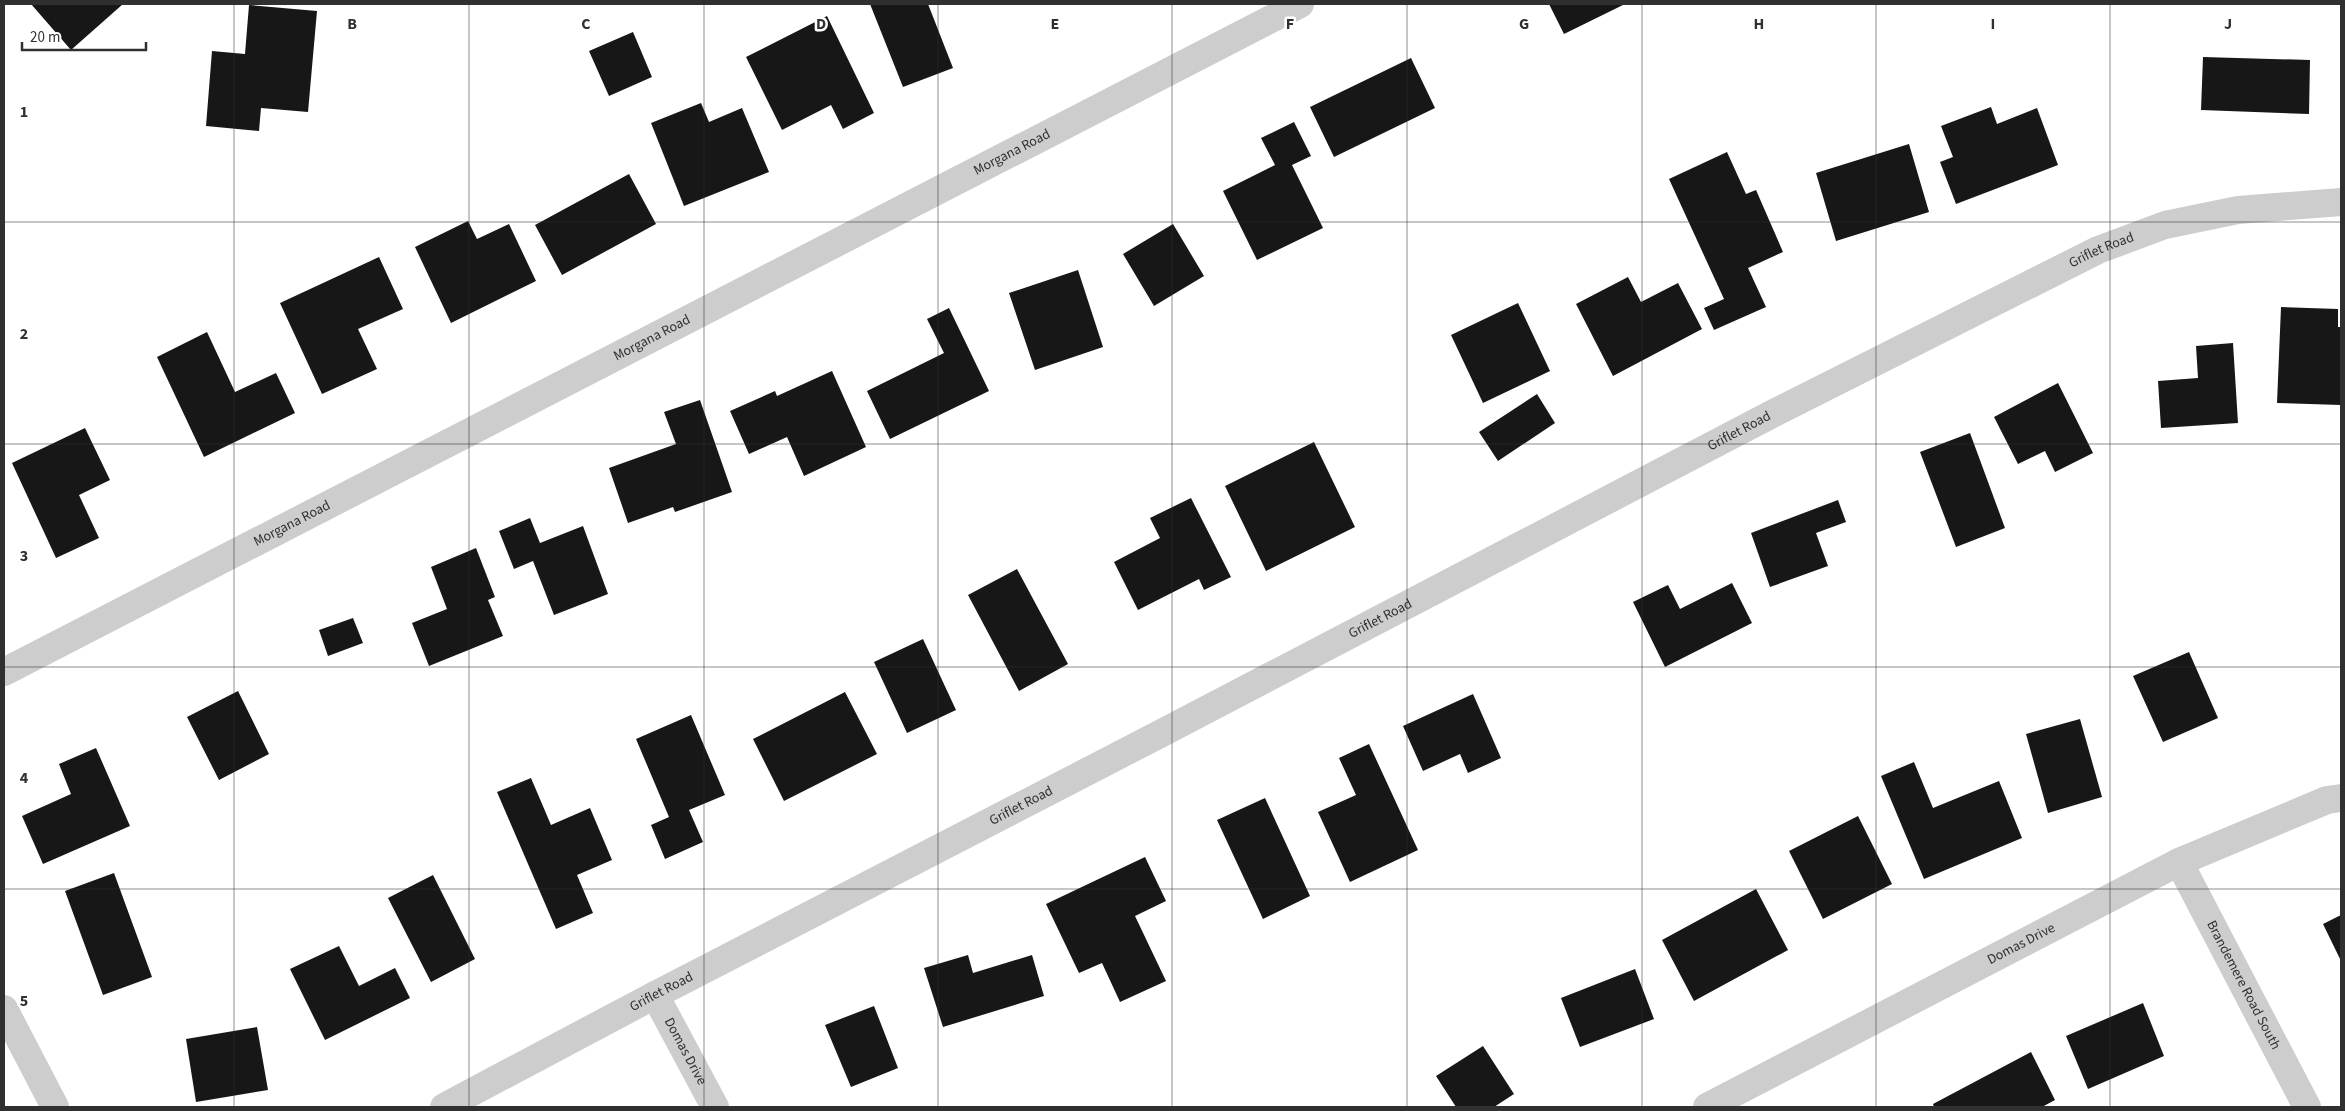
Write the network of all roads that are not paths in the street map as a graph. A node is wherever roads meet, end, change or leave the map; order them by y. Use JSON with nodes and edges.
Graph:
{"nodes":[{"id":1,"x":1300,"y":4,"type":"edge"},
{"id":2,"x":2341,"y":202,"type":"edge"},
{"id":3,"x":4,"y":672,"type":"edge"},
{"id":4,"x":2341,"y":798,"type":"edge"},
{"id":5,"x":2179,"y":862,"type":"junction"},
{"id":6,"x":654,"y":995,"type":"junction"},
{"id":7,"x":4,"y":1009,"type":"edge"},
{"id":8,"x":55,"y":1107,"type":"edge"},
{"id":9,"x":444,"y":1107,"type":"edge"},
{"id":10,"x":715,"y":1107,"type":"edge"},
{"id":11,"x":1707,"y":1107,"type":"edge"},
{"id":12,"x":2307,"y":1107,"type":"edge"}],
"edges":[{"from":1,"to":3,"type":"street","name":"Morgana Road"},
{"from":2,"to":6,"type":"street","name":"Griflet Road"},
{"from":4,"to":5,"type":"street","name":"Domas Drive"},
{"from":5,"to":11,"type":"street","name":"Domas Drive"},
{"from":5,"to":12,"type":"street","name":"Brandemere Road South"},
{"from":6,"to":9,"type":"street","name":"Griflet Road"},
{"from":6,"to":10,"type":"street","name":"Domas Drive"},
{"from":7,"to":8,"type":"street"}]}
